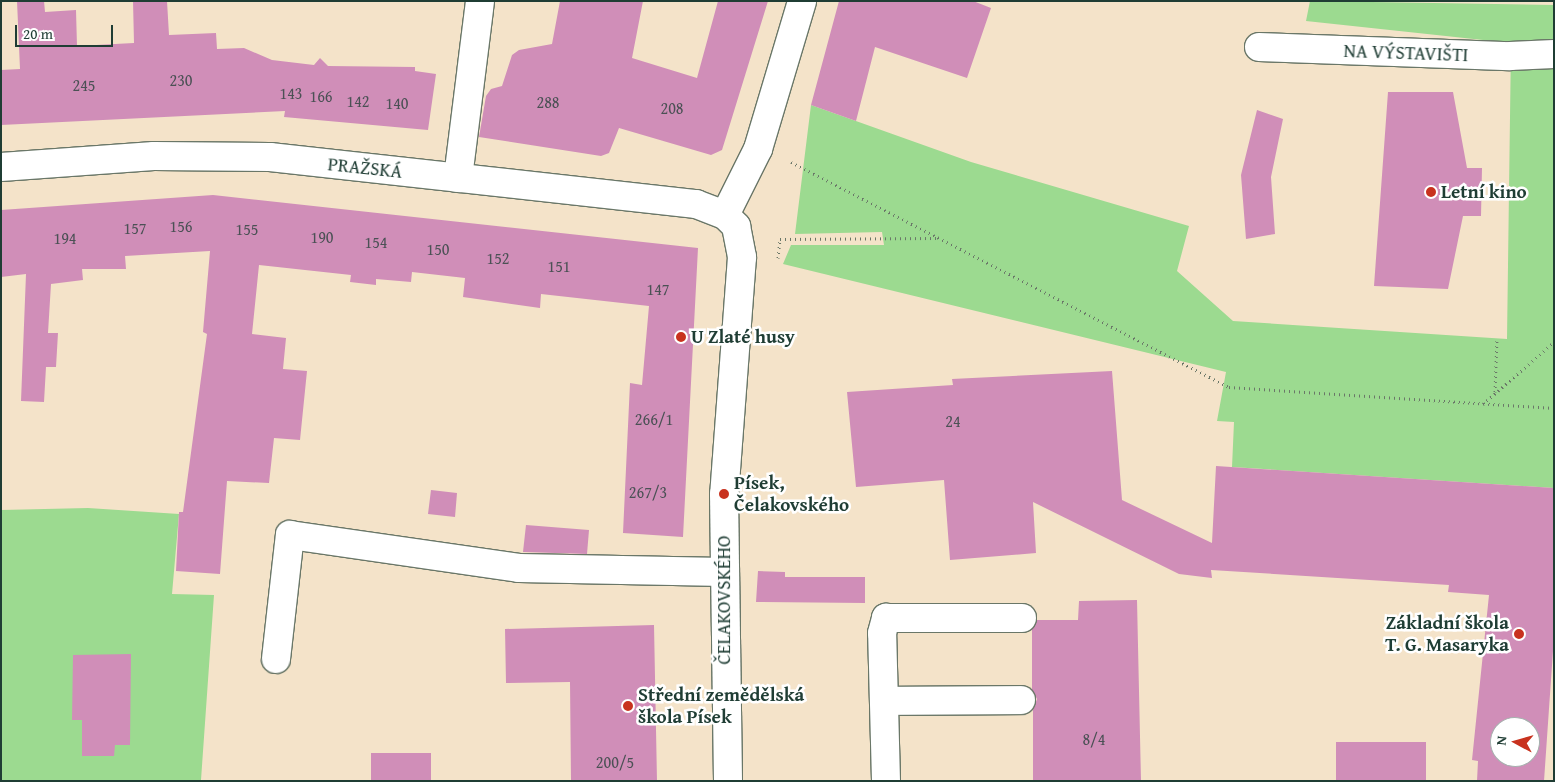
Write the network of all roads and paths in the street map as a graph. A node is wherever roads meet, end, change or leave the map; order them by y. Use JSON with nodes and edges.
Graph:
{"nodes":[{"id":1,"x":480,"y":1,"type":"edge"},
{"id":2,"x":802,"y":1,"type":"edge"},
{"id":3,"x":1259,"y":47,"type":"dead end"},
{"id":4,"x":1554,"y":54,"type":"edge"},
{"id":5,"x":792,"y":162,"type":"dead end"},
{"id":6,"x":1,"y":166,"type":"edge"},
{"id":7,"x":458,"y":178,"type":"junction"},
{"id":8,"x":724,"y":215,"type":"junction"},
{"id":9,"x":942,"y":238,"type":"junction"},
{"id":10,"x":778,"y":258,"type":"dead end"},
{"id":11,"x":1497,"y":338,"type":"dead end"},
{"id":12,"x":1554,"y":342,"type":"edge"},
{"id":13,"x":1495,"y":393,"type":"junction"},
{"id":14,"x":1483,"y":404,"type":"junction"},
{"id":15,"x":1554,"y":408,"type":"edge"},
{"id":16,"x":724,"y":572,"type":"junction"},
{"id":17,"x":1022,"y":618,"type":"dead end"},
{"id":18,"x":276,"y":659,"type":"dead end"},
{"id":19,"x":1022,"y":700,"type":"dead end"},
{"id":20,"x":884,"y":701,"type":"junction"},
{"id":21,"x":728,"y":781,"type":"edge"},
{"id":22,"x":886,"y":781,"type":"edge"}],
"edges":[{"from":1,"to":7,"type":"main road"},
{"from":2,"to":8,"type":"main road"},
{"from":3,"to":4,"type":"main road","name":"NA VÝSTAVIŠTI"},
{"from":5,"to":9,"type":"path"},
{"from":6,"to":7,"type":"main road","name":"PRAŽSKÁ"},
{"from":7,"to":8,"type":"main road","name":"PRAŽSKÁ"},
{"from":8,"to":16,"type":"main road","name":"ČELAKOVSKÉHO"},
{"from":9,"to":10,"type":"path"},
{"from":9,"to":14,"type":"path"},
{"from":11,"to":13,"type":"path"},
{"from":12,"to":13,"type":"path"},
{"from":13,"to":14,"type":"path"},
{"from":14,"to":15,"type":"path"},
{"from":16,"to":18,"type":"main road"},
{"from":16,"to":21,"type":"main road","name":"ČELAKOVSKÉHO"},
{"from":17,"to":20,"type":"main road"},
{"from":19,"to":20,"type":"main road"},
{"from":20,"to":22,"type":"main road"}]}
